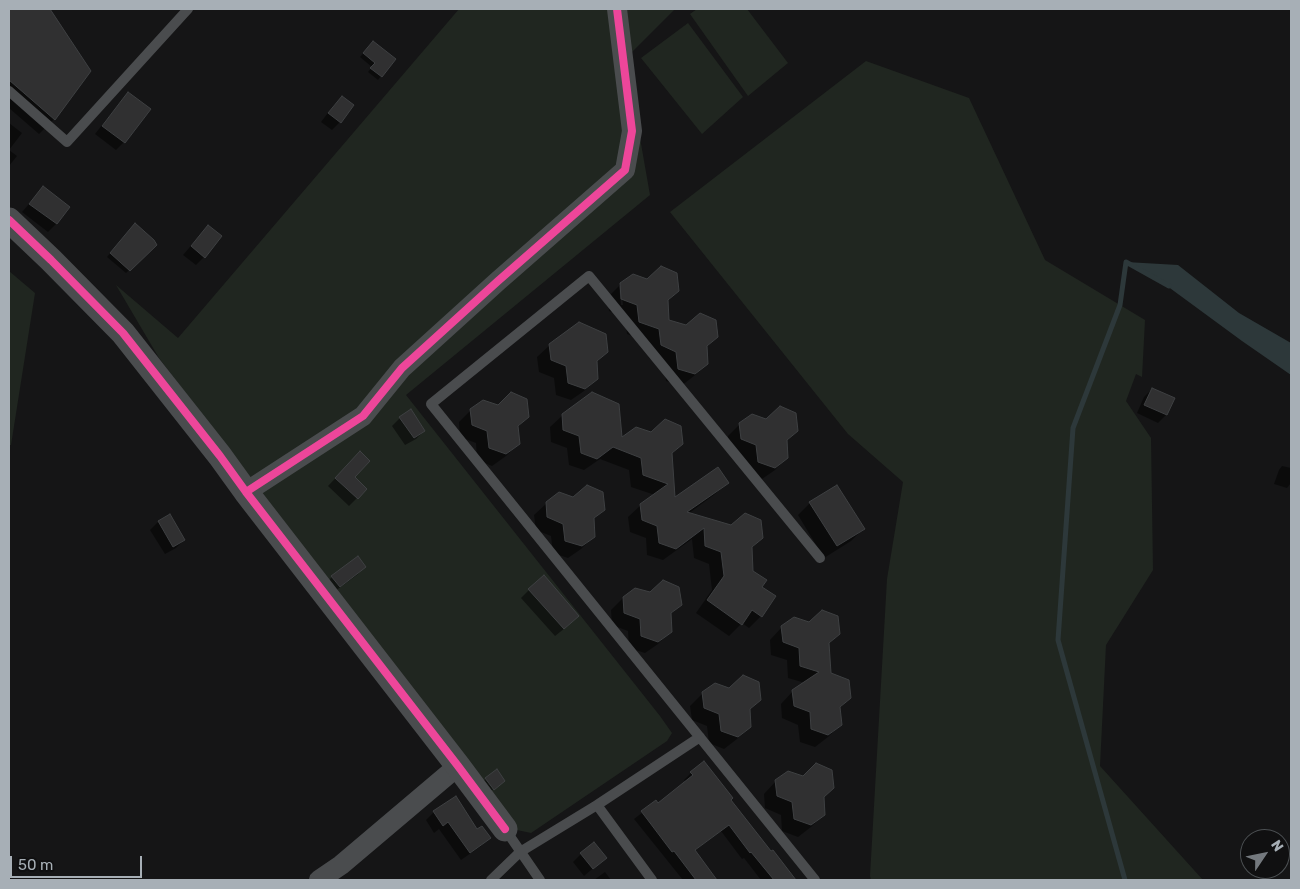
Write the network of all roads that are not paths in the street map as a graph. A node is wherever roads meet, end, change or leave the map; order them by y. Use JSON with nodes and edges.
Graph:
{"nodes":[{"id":1,"x":188,"y":9,"type":"edge"},
{"id":2,"x":617,"y":9,"type":"edge"},
{"id":3,"x":9,"y":91,"type":"edge"},
{"id":4,"x":9,"y":220,"type":"edge"},
{"id":5,"x":246,"y":492,"type":"junction"},
{"id":6,"x":820,"y":558,"type":"dead end"},
{"id":7,"x":700,"y":737,"type":"junction"},
{"id":8,"x":458,"y":766,"type":"junction"},
{"id":9,"x":597,"y":805,"type":"junction"},
{"id":10,"x":505,"y":829,"type":"joint"},
{"id":11,"x":520,"y":852,"type":"junction"},
{"id":12,"x":319,"y":880,"type":"edge"},
{"id":13,"x":491,"y":880,"type":"edge"},
{"id":14,"x":540,"y":880,"type":"edge"},
{"id":15,"x":652,"y":880,"type":"edge"},
{"id":16,"x":815,"y":880,"type":"edge"}],
"edges":[{"from":1,"to":3,"type":"lane"},
{"from":2,"to":5,"type":"street"},
{"from":4,"to":5,"type":"street"},
{"from":5,"to":8,"type":"street"},
{"from":6,"to":7,"type":"lane"},
{"from":7,"to":9,"type":"lane"},
{"from":7,"to":16,"type":"lane"},
{"from":8,"to":10,"type":"street"},
{"from":8,"to":12,"type":"street"},
{"from":9,"to":11,"type":"lane"},
{"from":9,"to":15,"type":"lane"},
{"from":10,"to":11,"type":"lane"},
{"from":11,"to":13,"type":"lane"},
{"from":11,"to":14,"type":"lane"}]}
